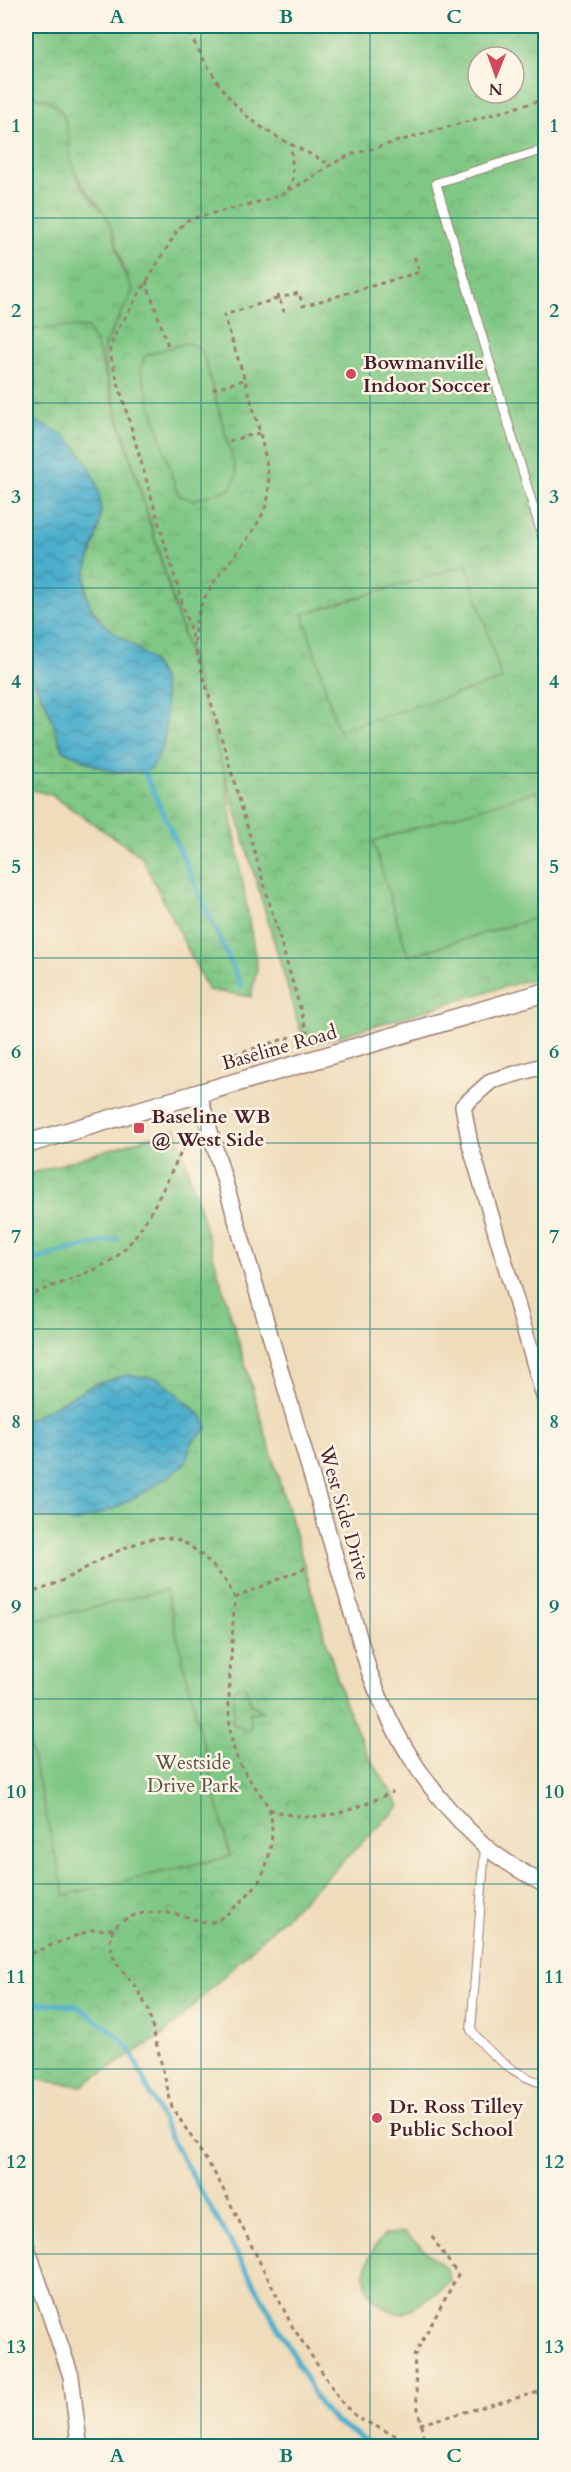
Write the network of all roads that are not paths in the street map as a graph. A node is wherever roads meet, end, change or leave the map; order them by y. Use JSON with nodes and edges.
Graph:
{"nodes":[{"id":1,"x":546,"y":149,"type":"edge"},
{"id":2,"x":546,"y":549,"type":"edge"},
{"id":3,"x":546,"y":992,"type":"edge"},
{"id":4,"x":546,"y":1065,"type":"edge"},
{"id":5,"x":199,"y":1094,"type":"junction"},
{"id":6,"x":26,"y":1144,"type":"edge"},
{"id":7,"x":546,"y":1403,"type":"edge"},
{"id":8,"x":485,"y":1847,"type":"junction"},
{"id":9,"x":546,"y":1886,"type":"edge"},
{"id":10,"x":546,"y":2084,"type":"edge"},
{"id":11,"x":26,"y":2245,"type":"edge"},
{"id":12,"x":76,"y":2446,"type":"edge"}],
"edges":[{"from":1,"to":2,"type":"lane"},
{"from":3,"to":5,"type":"street","name":"Baseline Road"},
{"from":4,"to":7,"type":"street"},
{"from":5,"to":6,"type":"street","name":"Baseline Road"},
{"from":5,"to":8,"type":"street","name":"West Side Drive"},
{"from":8,"to":9,"type":"street","name":"West Side Drive"},
{"from":8,"to":10,"type":"lane"},
{"from":11,"to":12,"type":"street"}]}
